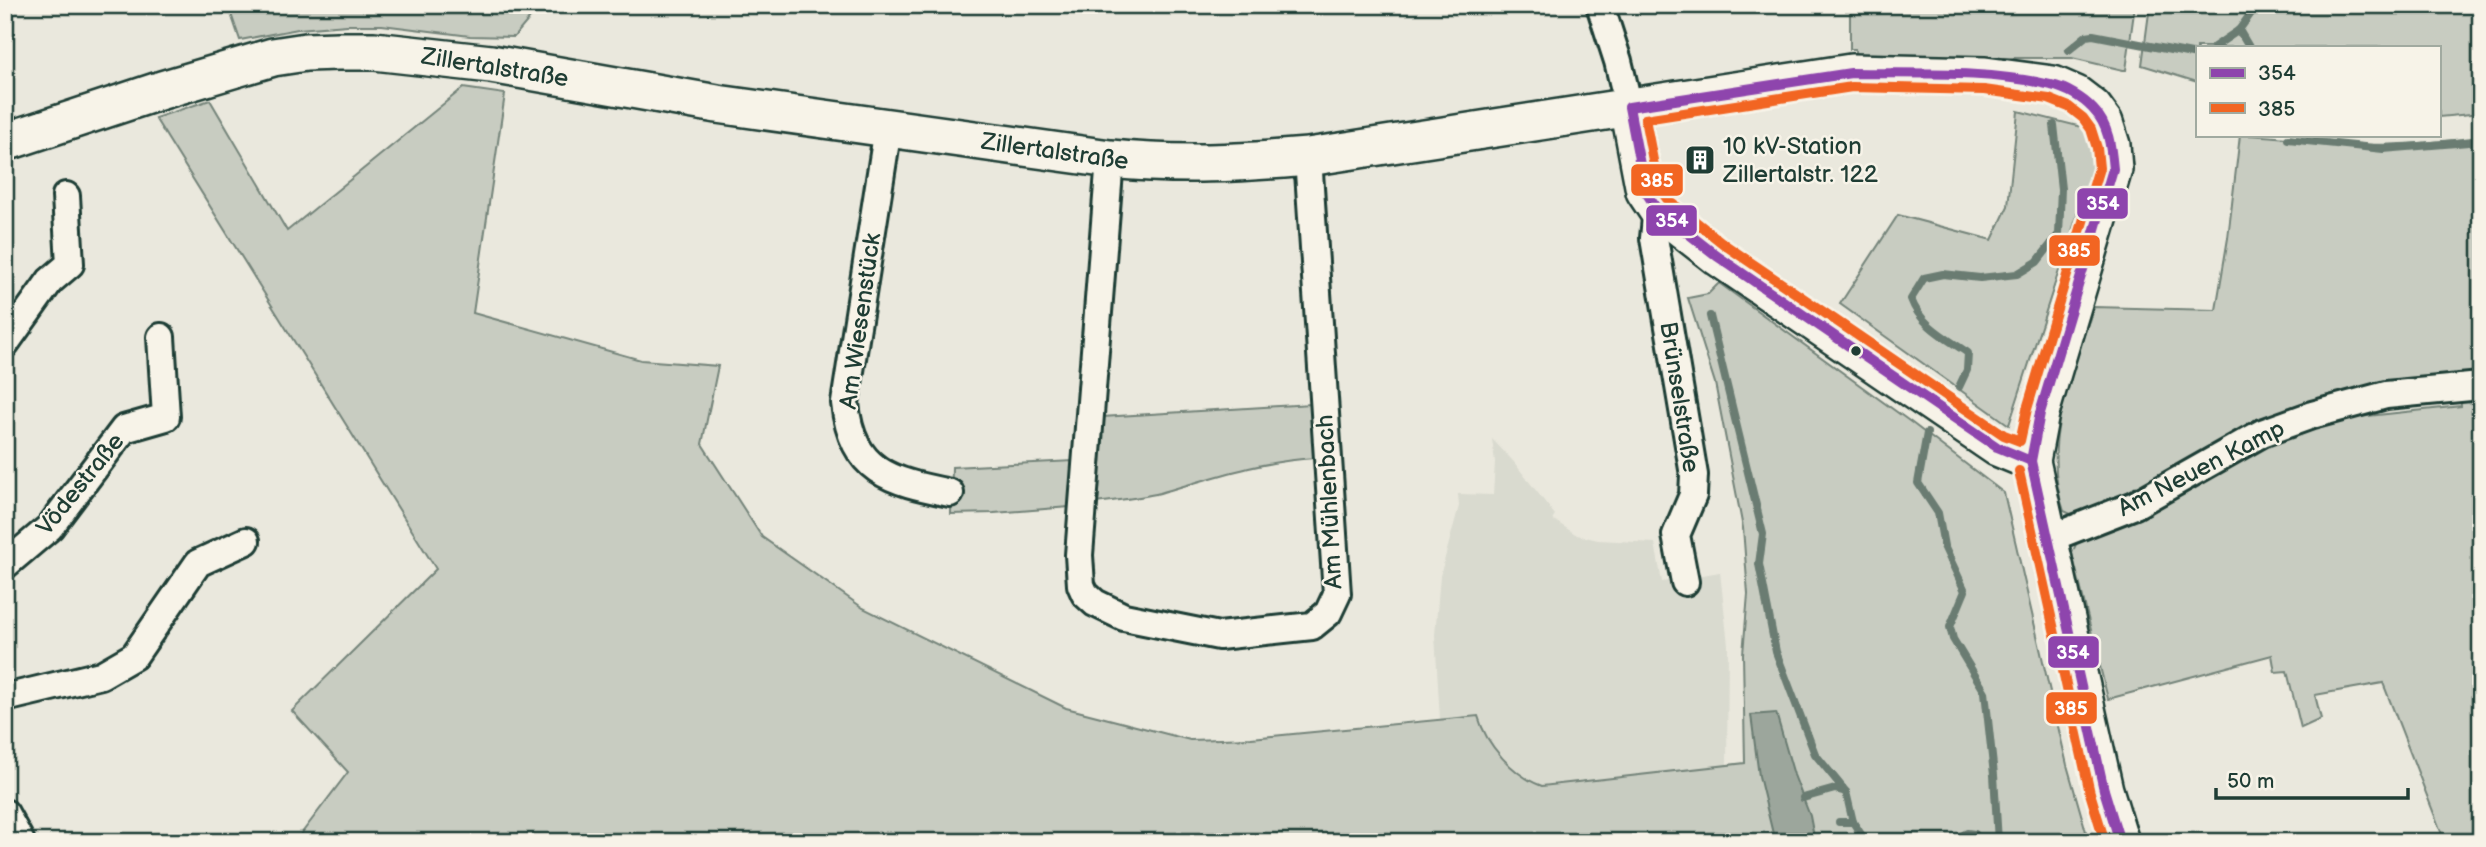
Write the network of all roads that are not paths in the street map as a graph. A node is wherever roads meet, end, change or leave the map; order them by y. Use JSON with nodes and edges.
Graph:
{"nodes":[{"id":1,"x":1600,"y":5,"type":"edge"},
{"id":2,"x":1629,"y":107,"type":"junction"},
{"id":3,"x":888,"y":128,"type":"junction"},
{"id":4,"x":5,"y":142,"type":"edge"},
{"id":5,"x":1308,"y":157,"type":"junction"},
{"id":6,"x":1110,"y":159,"type":"junction"},
{"id":7,"x":66,"y":196,"type":"dead end"},
{"id":8,"x":1657,"y":209,"type":"junction"},
{"id":9,"x":161,"y":337,"type":"dead end"},
{"id":10,"x":5,"y":344,"type":"edge"},
{"id":11,"x":2481,"y":386,"type":"edge"},
{"id":12,"x":2031,"y":461,"type":"junction"},
{"id":13,"x":950,"y":492,"type":"dead end"},
{"id":14,"x":2048,"y":539,"type":"junction"},
{"id":15,"x":246,"y":541,"type":"dead end"},
{"id":16,"x":5,"y":565,"type":"edge"},
{"id":17,"x":1685,"y":582,"type":"dead end"},
{"id":18,"x":5,"y":698,"type":"edge"},
{"id":19,"x":5,"y":813,"type":"edge"},
{"id":20,"x":22,"y":842,"type":"edge"},
{"id":21,"x":2120,"y":842,"type":"edge"}],
"edges":[{"from":1,"to":2,"type":"street"},
{"from":2,"to":5,"type":"street","name":"Zillertalstraße"},
{"from":2,"to":8,"type":"street","name":"Brünselstraße"},
{"from":2,"to":12,"type":"street","name":"Zillertalstraße"},
{"from":3,"to":4,"type":"street","name":"Zillertalstraße"},
{"from":3,"to":6,"type":"street","name":"Zillertalstraße"},
{"from":3,"to":13,"type":"street","name":"Am Wiesenstück"},
{"from":5,"to":6,"type":"street","name":"Zillertalstraße"},
{"from":5,"to":6,"type":"street","name":"Am Mühlenbach"},
{"from":7,"to":10,"type":"street"},
{"from":8,"to":12,"type":"street","name":"Brünselstraße"},
{"from":8,"to":17,"type":"street","name":"Brünselstraße"},
{"from":9,"to":16,"type":"street","name":"Vödestraße"},
{"from":11,"to":14,"type":"street","name":"Am Neuen Kamp"},
{"from":12,"to":14,"type":"street"},
{"from":14,"to":21,"type":"street"},
{"from":15,"to":18,"type":"street"},
{"from":19,"to":20,"type":"street"}]}
